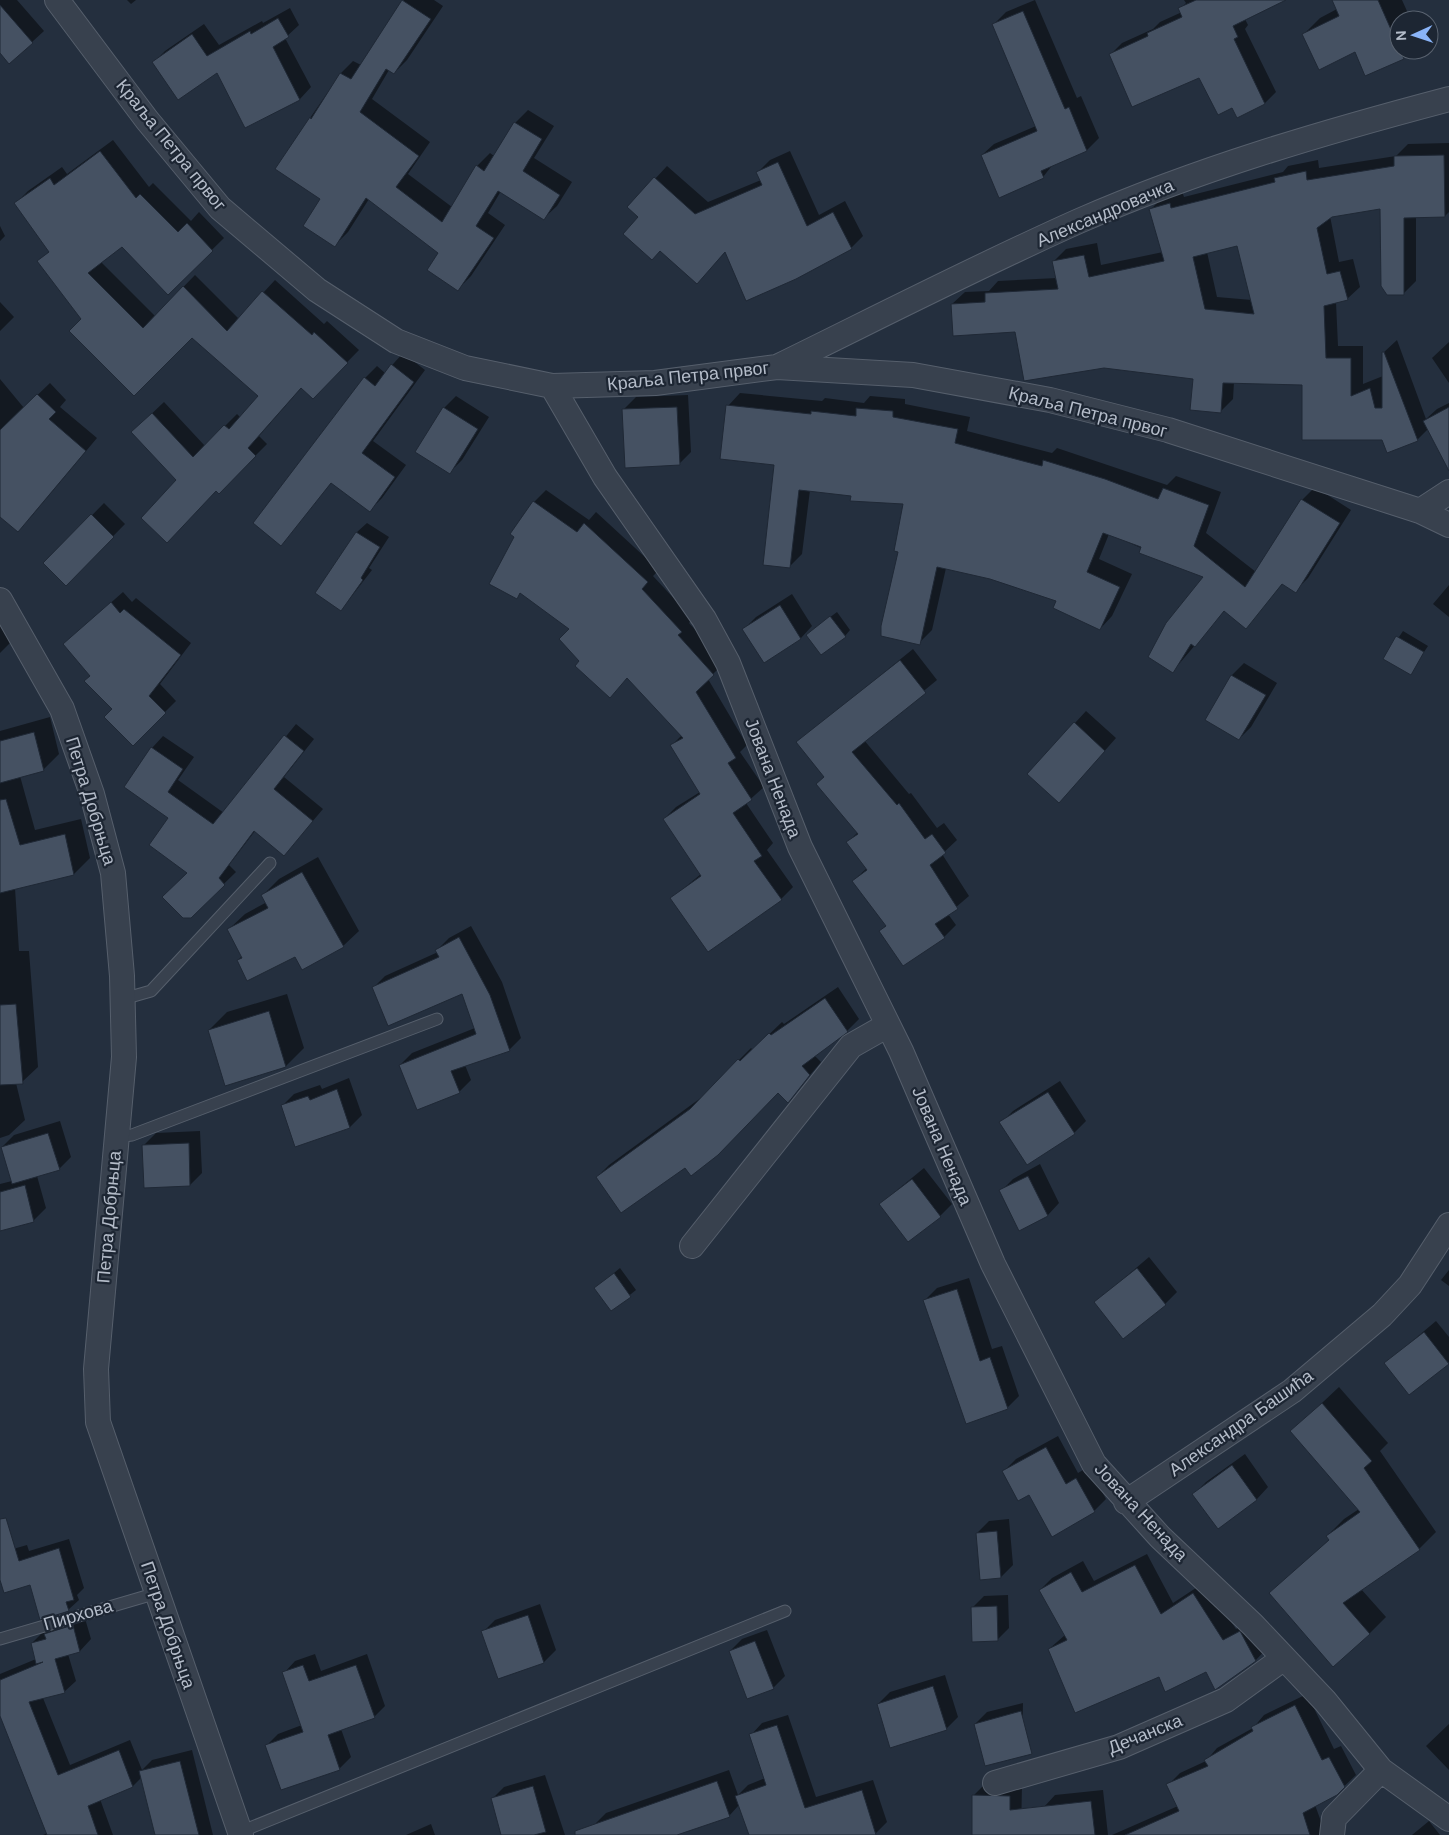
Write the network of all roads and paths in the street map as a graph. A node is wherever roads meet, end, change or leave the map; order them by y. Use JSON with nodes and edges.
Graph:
{"nodes":[{"id":1,"x":57,"y":0,"type":"edge"},
{"id":2,"x":1449,"y":99,"type":"edge"},
{"id":3,"x":777,"y":367,"type":"junction"},
{"id":4,"x":552,"y":386,"type":"junction"},
{"id":5,"x":1449,"y":492,"type":"edge"},
{"id":6,"x":1420,"y":511,"type":"junction"},
{"id":7,"x":1449,"y":525,"type":"edge"},
{"id":8,"x":0,"y":600,"type":"edge"},
{"id":9,"x":270,"y":862,"type":"dead end"},
{"id":10,"x":123,"y":1000,"type":"junction"},
{"id":11,"x":437,"y":1019,"type":"dead end"},
{"id":12,"x":888,"y":1025,"type":"junction"},
{"id":13,"x":116,"y":1137,"type":"junction"},
{"id":14,"x":1449,"y":1225,"type":"edge"},
{"id":15,"x":692,"y":1246,"type":"dead end"},
{"id":16,"x":1126,"y":1502,"type":"junction"},
{"id":17,"x":157,"y":1592,"type":"junction"},
{"id":18,"x":785,"y":1611,"type":"dead end"},
{"id":19,"x":0,"y":1639,"type":"edge"},
{"id":20,"x":1284,"y":1658,"type":"junction"},
{"id":21,"x":1380,"y":1770,"type":"junction"},
{"id":22,"x":995,"y":1783,"type":"dead end"},
{"id":23,"x":1449,"y":1819,"type":"edge"},
{"id":24,"x":240,"y":1834,"type":"edge"},
{"id":25,"x":1332,"y":1835,"type":"edge"}],
"edges":[{"from":1,"to":4,"type":"street","name":"Краља Петра првог"},
{"from":2,"to":3,"type":"street","name":"Александровачка"},
{"from":3,"to":4,"type":"street","name":"Краља Петра првог"},
{"from":3,"to":6,"type":"street","name":"Краља Петра првог"},
{"from":4,"to":12,"type":"street","name":"Јована Ненада"},
{"from":5,"to":6,"type":"street"},
{"from":6,"to":7,"type":"street","name":"Краља Петра првог"},
{"from":8,"to":10,"type":"street","name":"Петра Добрњца"},
{"from":9,"to":10,"type":"lane"},
{"from":10,"to":13,"type":"street","name":"Петра Добрњца"},
{"from":11,"to":13,"type":"lane"},
{"from":12,"to":15,"type":"street"},
{"from":12,"to":16,"type":"street","name":"Јована Ненада"},
{"from":13,"to":17,"type":"street","name":"Петра Добрњца"},
{"from":14,"to":16,"type":"street","name":"Александра Башића"},
{"from":16,"to":20,"type":"street","name":"Јована Ненада"},
{"from":17,"to":19,"type":"lane","name":"Пирхова"},
{"from":17,"to":24,"type":"street","name":"Петра Добрњца"},
{"from":18,"to":24,"type":"lane"},
{"from":20,"to":21,"type":"street","name":"Јована Ненада"},
{"from":20,"to":22,"type":"street","name":"Дечанска"},
{"from":21,"to":23,"type":"street","name":"Јована Ненада"},
{"from":21,"to":25,"type":"street"}]}
